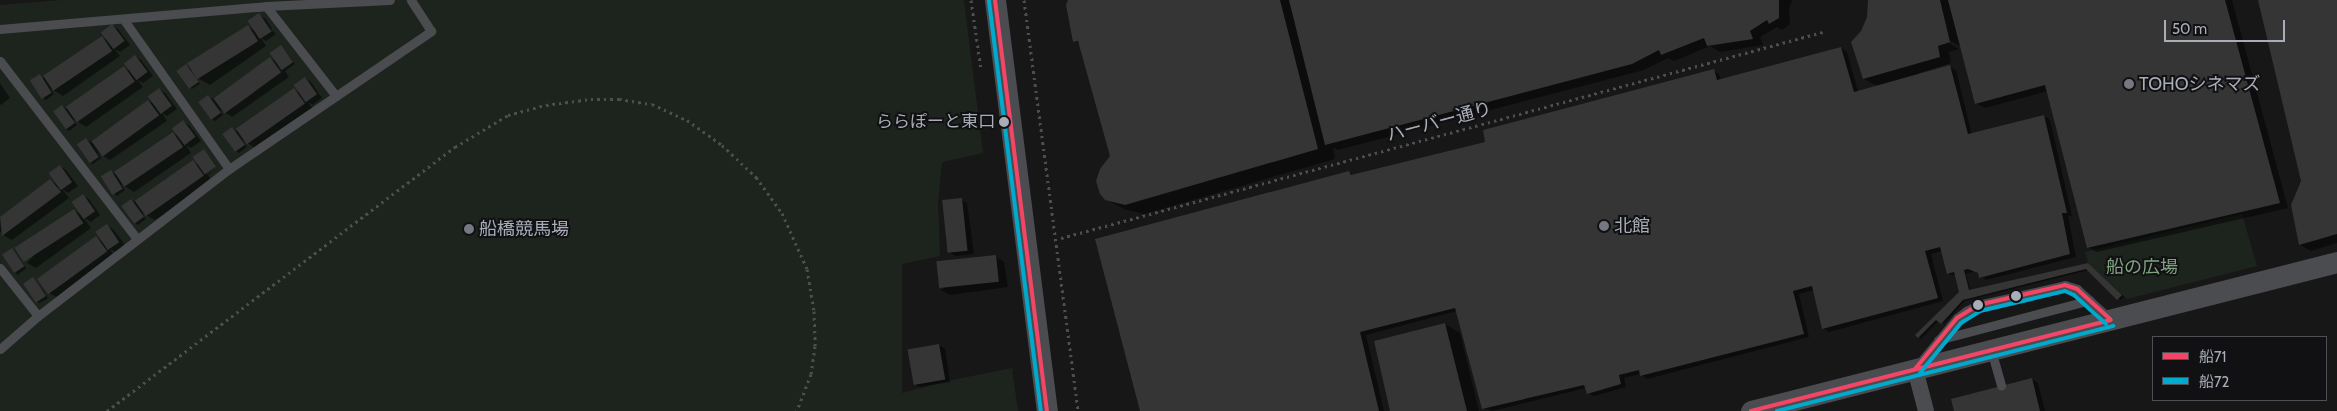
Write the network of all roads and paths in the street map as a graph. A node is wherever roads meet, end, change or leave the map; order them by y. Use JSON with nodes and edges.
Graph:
{"nodes":[{"id":1,"x":390,"y":0,"type":"edge"},
{"id":2,"x":410,"y":0,"type":"edge"},
{"id":3,"x":971,"y":0,"type":"edge"},
{"id":4,"x":995,"y":0,"type":"edge"},
{"id":5,"x":1022,"y":0,"type":"edge"},
{"id":6,"x":266,"y":6,"type":"junction"},
{"id":7,"x":124,"y":20,"type":"junction"},
{"id":8,"x":0,"y":29,"type":"edge"},
{"id":9,"x":1824,"y":32,"type":"dead end"},
{"id":10,"x":0,"y":61,"type":"edge"},
{"id":11,"x":981,"y":69,"type":"dead end"},
{"id":12,"x":336,"y":96,"type":"junction"},
{"id":13,"x":229,"y":169,"type":"junction"},
{"id":14,"x":1061,"y":238,"type":"dead end"},
{"id":15,"x":137,"y":239,"type":"junction"},
{"id":16,"x":2337,"y":262,"type":"edge"},
{"id":17,"x":0,"y":268,"type":"edge"},
{"id":18,"x":2090,"y":300,"type":"junction"},
{"id":19,"x":38,"y":316,"type":"junction"},
{"id":20,"x":2111,"y":320,"type":"junction"},
{"id":21,"x":1938,"y":340,"type":"junction"},
{"id":22,"x":0,"y":349,"type":"edge"},
{"id":23,"x":1991,"y":350,"type":"junction"},
{"id":24,"x":1914,"y":369,"type":"junction"},
{"id":25,"x":2001,"y":386,"type":"dead end"},
{"id":26,"x":107,"y":411,"type":"edge"},
{"id":27,"x":797,"y":411,"type":"edge"},
{"id":28,"x":1047,"y":411,"type":"edge"},
{"id":29,"x":1078,"y":411,"type":"edge"},
{"id":30,"x":1750,"y":411,"type":"edge"},
{"id":31,"x":1926,"y":411,"type":"edge"}],
"edges":[{"from":1,"to":6,"type":"lane"},
{"from":2,"to":12,"type":"lane"},
{"from":3,"to":11,"type":"path"},
{"from":4,"to":28,"type":"street"},
{"from":5,"to":29,"type":"path"},
{"from":6,"to":7,"type":"lane"},
{"from":6,"to":12,"type":"lane"},
{"from":7,"to":8,"type":"lane"},
{"from":7,"to":13,"type":"lane"},
{"from":9,"to":14,"type":"path","name":"ハーバー通り"},
{"from":10,"to":15,"type":"lane"},
{"from":12,"to":13,"type":"lane"},
{"from":13,"to":15,"type":"lane"},
{"from":15,"to":19,"type":"lane"},
{"from":16,"to":20,"type":"street"},
{"from":17,"to":19,"type":"lane"},
{"from":18,"to":20,"type":"lane"},
{"from":18,"to":21,"type":"lane"},
{"from":18,"to":21,"type":"lane"},
{"from":19,"to":22,"type":"lane"},
{"from":20,"to":23,"type":"street"},
{"from":21,"to":24,"type":"lane"},
{"from":23,"to":24,"type":"street"},
{"from":23,"to":25,"type":"lane"},
{"from":24,"to":30,"type":"street"},
{"from":24,"to":31,"type":"street"},
{"from":26,"to":27,"type":"path"}]}
